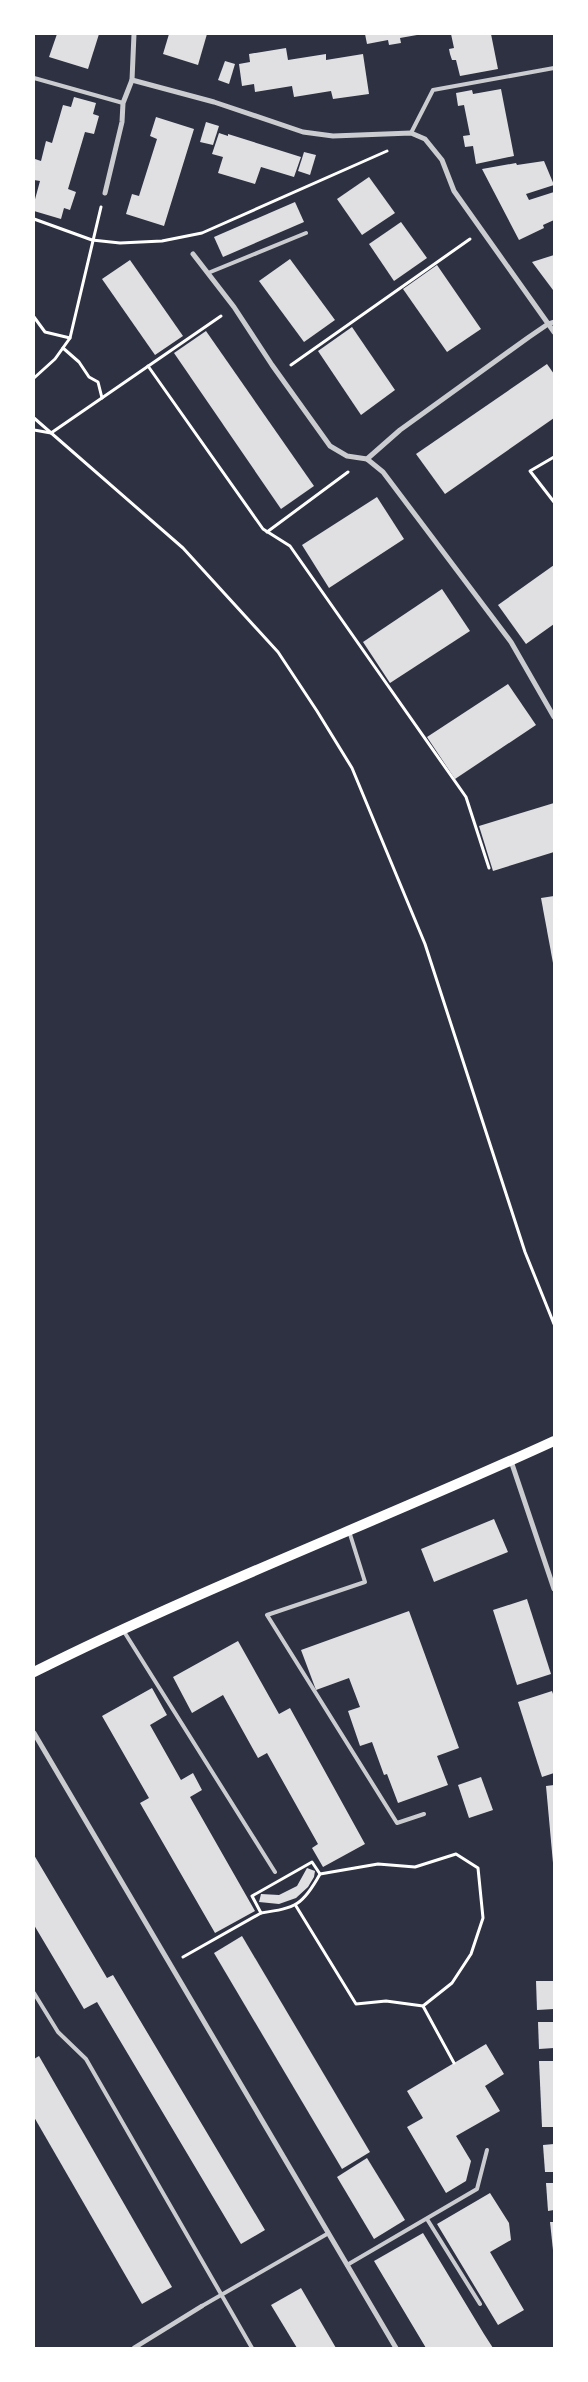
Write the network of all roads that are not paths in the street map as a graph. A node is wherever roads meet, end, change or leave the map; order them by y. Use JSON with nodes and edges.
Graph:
{"nodes":[{"id":1,"x":134,"y":34,"type":"edge"},
{"id":2,"x":554,"y":68,"type":"edge"},
{"id":3,"x":34,"y":78,"type":"edge"},
{"id":4,"x":132,"y":80,"type":"junction"},
{"id":5,"x":123,"y":103,"type":"junction"},
{"id":6,"x":411,"y":133,"type":"junction"},
{"id":7,"x":105,"y":193,"type":"road end"},
{"id":8,"x":306,"y":233,"type":"dead end"},
{"id":9,"x":193,"y":254,"type":"dead end"},
{"id":10,"x":208,"y":274,"type":"junction"},
{"id":11,"x":554,"y":322,"type":"edge"},
{"id":12,"x":548,"y":324,"type":"junction"},
{"id":13,"x":554,"y":332,"type":"edge"},
{"id":14,"x":366,"y":459,"type":"junction"},
{"id":15,"x":554,"y":717,"type":"edge"},
{"id":16,"x":554,"y":1441,"type":"edge"},
{"id":17,"x":511,"y":1461,"type":"junction"},
{"id":18,"x":349,"y":1531,"type":"junction"},
{"id":19,"x":554,"y":1589,"type":"edge"},
{"id":20,"x":122,"y":1628,"type":"junction"},
{"id":21,"x":34,"y":1672,"type":"edge"},
{"id":22,"x":34,"y":1732,"type":"edge"},
{"id":23,"x":424,"y":1814,"type":"dead end"},
{"id":24,"x":275,"y":1872,"type":"dead end"},
{"id":25,"x":34,"y":1993,"type":"edge"},
{"id":26,"x":487,"y":2150,"type":"dead end"},
{"id":27,"x":427,"y":2219,"type":"junction"},
{"id":28,"x":328,"y":2234,"type":"junction"},
{"id":29,"x":347,"y":2265,"type":"junction"},
{"id":30,"x":222,"y":2294,"type":"junction"},
{"id":31,"x":480,"y":2304,"type":"dead end"},
{"id":32,"x":202,"y":2306,"type":"joint"},
{"id":33,"x":134,"y":2348,"type":"edge"},
{"id":34,"x":252,"y":2348,"type":"edge"},
{"id":35,"x":396,"y":2348,"type":"edge"}],
"edges":[{"from":1,"to":4,"type":"street"},
{"from":2,"to":6,"type":"lane"},
{"from":3,"to":5,"type":"lane"},
{"from":4,"to":5,"type":"street"},
{"from":4,"to":6,"type":"street"},
{"from":5,"to":7,"type":"street"},
{"from":6,"to":12,"type":"street"},
{"from":8,"to":10,"type":"lane"},
{"from":9,"to":10,"type":"street"},
{"from":10,"to":14,"type":"street"},
{"from":11,"to":12,"type":"street"},
{"from":12,"to":13,"type":"street"},
{"from":12,"to":14,"type":"street"},
{"from":14,"to":15,"type":"street"},
{"from":16,"to":17,"type":"main road"},
{"from":17,"to":18,"type":"main road"},
{"from":17,"to":19,"type":"street"},
{"from":18,"to":20,"type":"main road"},
{"from":18,"to":23,"type":"lane"},
{"from":20,"to":21,"type":"main road"},
{"from":20,"to":24,"type":"lane"},
{"from":22,"to":28,"type":"street"},
{"from":25,"to":30,"type":"lane"},
{"from":26,"to":27,"type":"lane"},
{"from":27,"to":29,"type":"lane"},
{"from":27,"to":31,"type":"lane"},
{"from":28,"to":29,"type":"street"},
{"from":28,"to":30,"type":"lane"},
{"from":29,"to":35,"type":"street"},
{"from":30,"to":32,"type":"lane"},
{"from":30,"to":34,"type":"lane"},
{"from":32,"to":33,"type":"street"}]}
